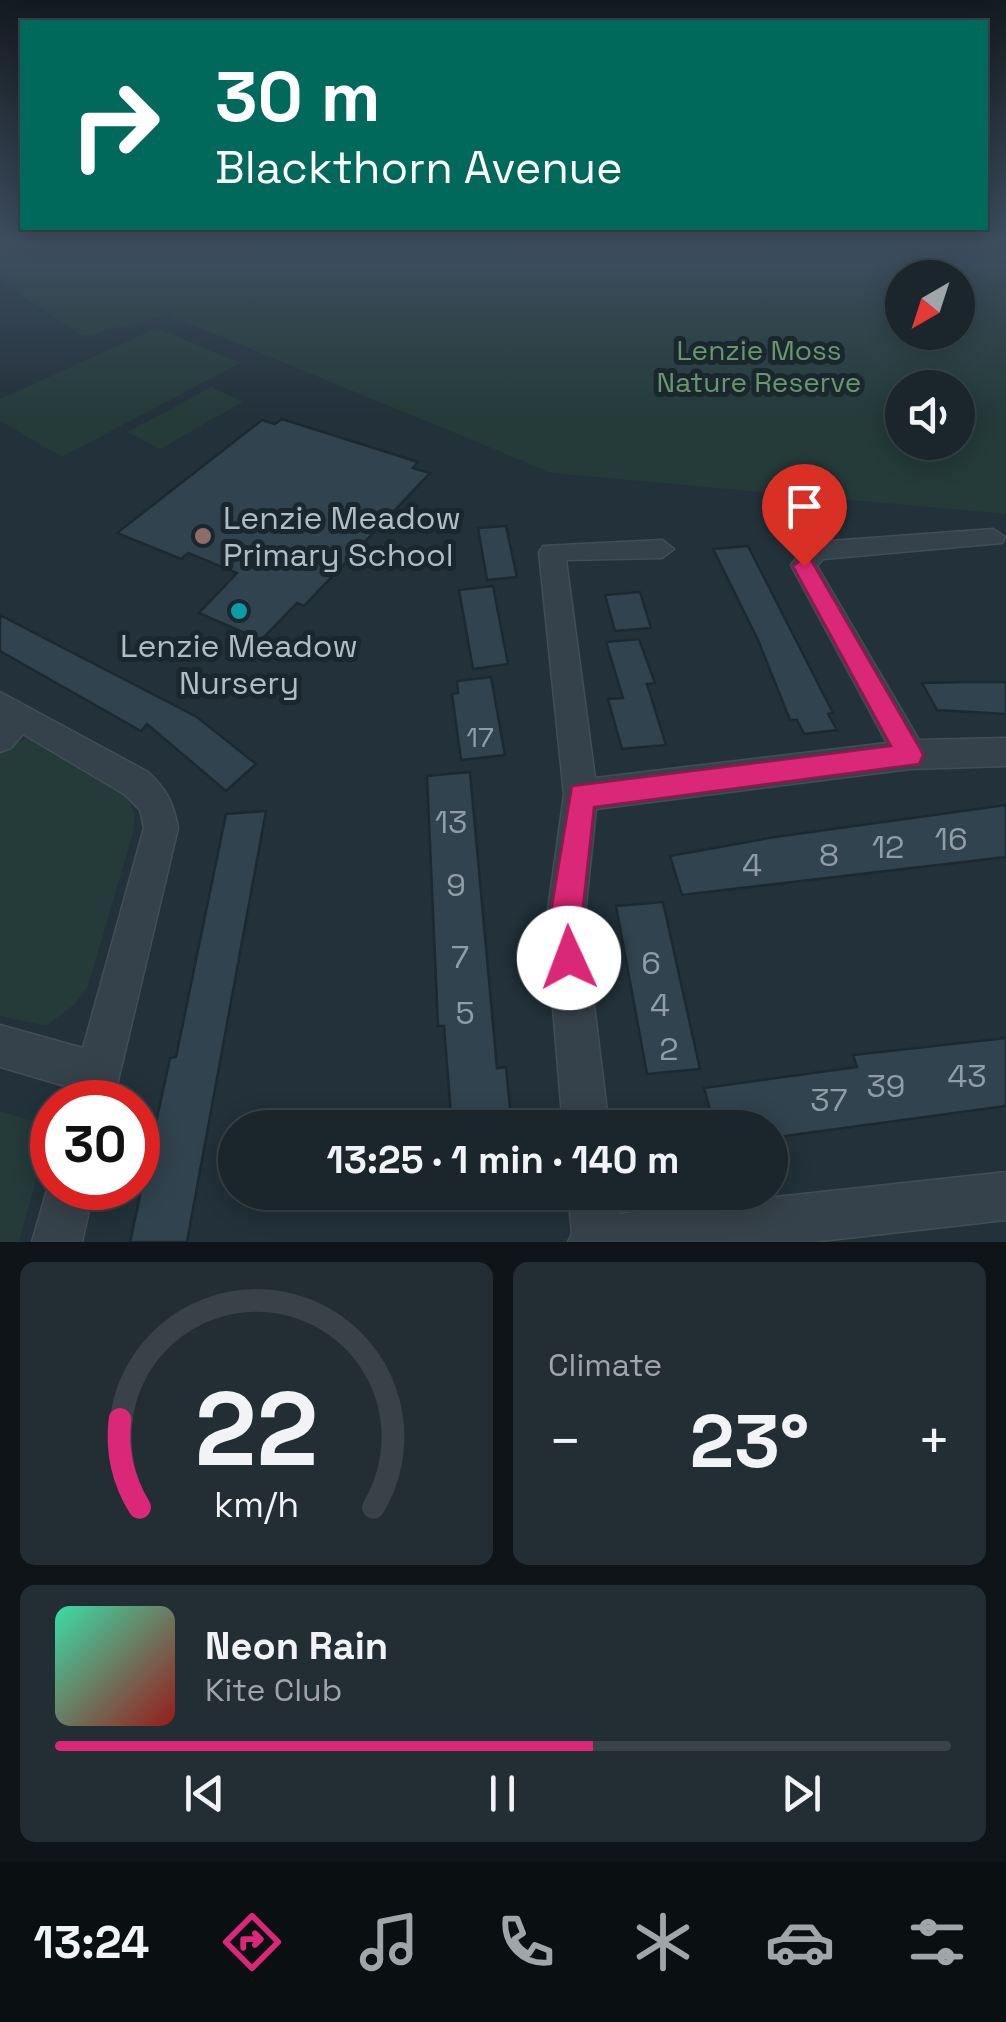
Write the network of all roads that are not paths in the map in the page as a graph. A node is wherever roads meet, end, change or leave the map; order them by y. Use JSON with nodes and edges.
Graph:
{"nodes":[{"id":1,"x":993,"y":536,"type":"dead end"},
{"id":2,"x":662,"y":549,"type":"dead end"},
{"id":3,"x":7,"y":719,"type":"edge"},
{"id":4,"x":1006,"y":752,"type":"edge"},
{"id":5,"x":910,"y":755,"type":"junction"},
{"id":6,"x":582,"y":795,"type":"junction"},
{"id":7,"x":0,"y":1046,"type":"edge"},
{"id":8,"x":76,"y":1080,"type":"edge"},
{"id":9,"x":96,"y":1080,"type":"edge"},
{"id":10,"x":584,"y":1110,"type":"edge"},
{"id":11,"x":1006,"y":1196,"type":"edge"},
{"id":12,"x":64,"y":1210,"type":"edge"},
{"id":13,"x":593,"y":1210,"type":"edge"},
{"id":14,"x":595,"y":1241,"type":"edge"},
{"id":15,"x":56,"y":1242,"type":"edge"}],
"edges":[{"from":1,"to":5,"type":"street"},
{"from":2,"to":6,"type":"street"},
{"from":3,"to":9,"type":"street"},
{"from":4,"to":5,"type":"street"},
{"from":5,"to":6,"type":"street"},
{"from":6,"to":10,"type":"street"},
{"from":7,"to":8,"type":"street"},
{"from":11,"to":14,"type":"street"},
{"from":12,"to":15,"type":"street"},
{"from":13,"to":14,"type":"street"}]}
